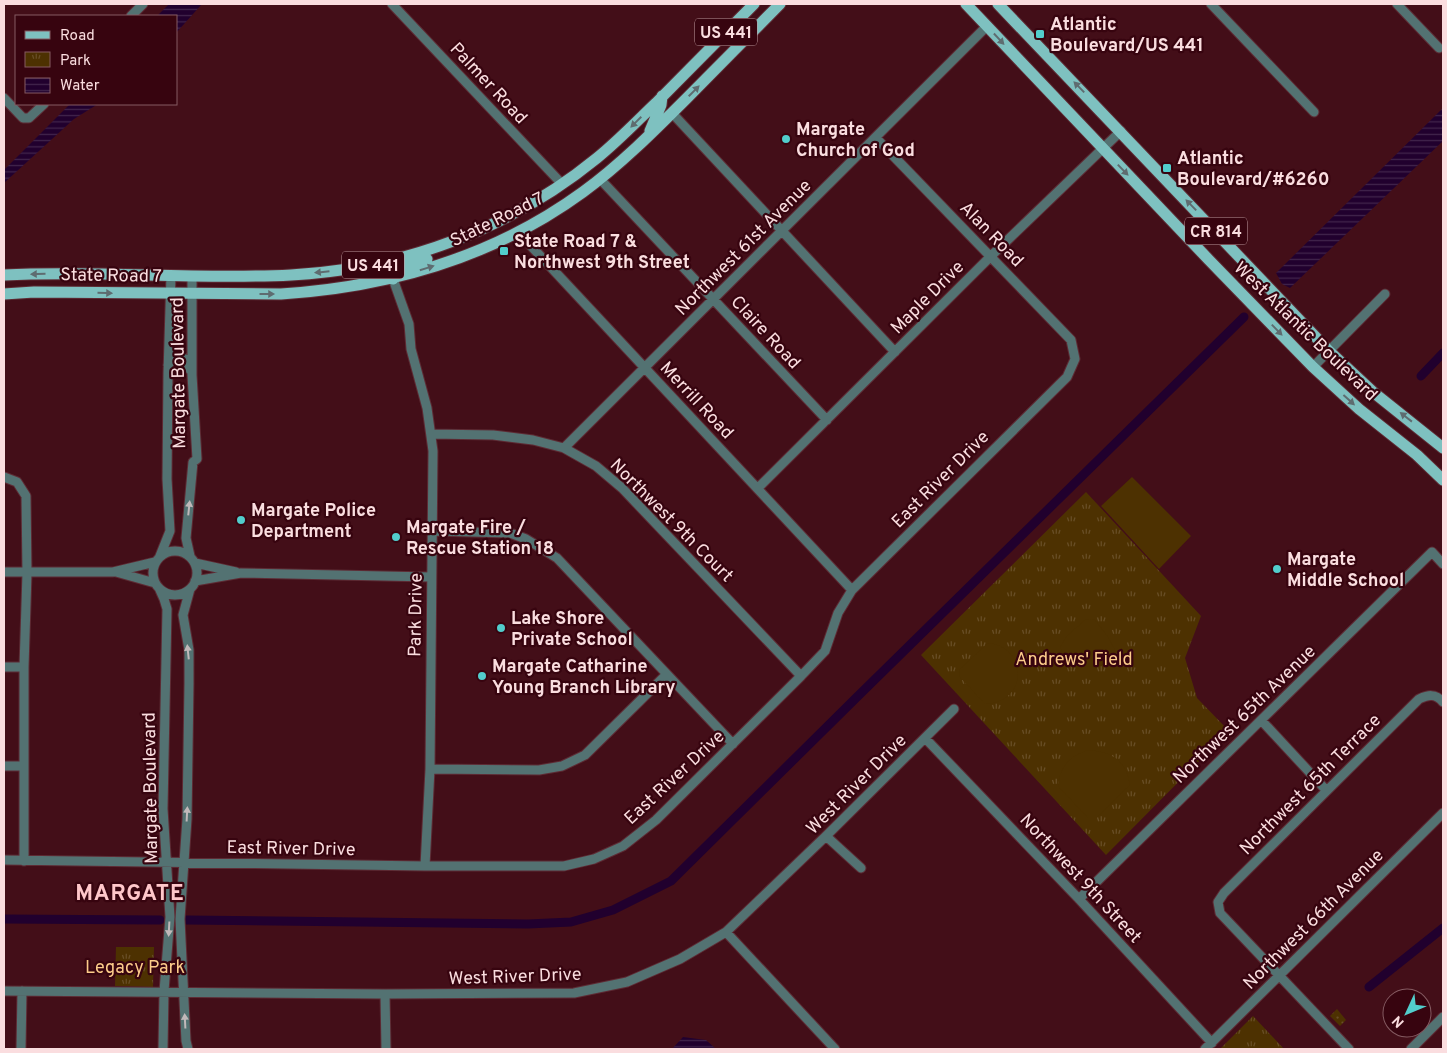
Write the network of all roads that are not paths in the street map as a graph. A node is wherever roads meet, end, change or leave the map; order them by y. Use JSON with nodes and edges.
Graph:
{"nodes":[{"id":1,"x":143,"y":4,"type":"edge"},
{"id":2,"x":392,"y":4,"type":"edge"},
{"id":3,"x":754,"y":4,"type":"edge"},
{"id":4,"x":780,"y":4,"type":"edge"},
{"id":5,"x":966,"y":4,"type":"edge"},
{"id":6,"x":998,"y":4,"type":"edge"},
{"id":7,"x":1211,"y":4,"type":"edge"},
{"id":8,"x":1397,"y":4,"type":"edge"},
{"id":9,"x":132,"y":15,"type":"edge"},
{"id":10,"x":987,"y":26,"type":"junction"},
{"id":11,"x":1439,"y":48,"type":"dead end"},
{"id":12,"x":683,"y":75,"type":"junction"},
{"id":13,"x":662,"y":96,"type":"junction"},
{"id":14,"x":4,"y":98,"type":"edge"},
{"id":15,"x":43,"y":105,"type":"edge"},
{"id":16,"x":1314,"y":112,"type":"dead end"},
{"id":17,"x":672,"y":113,"type":"junction"},
{"id":18,"x":1121,"y":131,"type":"junction"},
{"id":19,"x":647,"y":137,"type":"junction"},
{"id":20,"x":876,"y":138,"type":"junction"},
{"id":21,"x":1102,"y":149,"type":"junction"},
{"id":22,"x":600,"y":179,"type":"junction"},
{"id":23,"x":562,"y":184,"type":"junction"},
{"id":24,"x":544,"y":218,"type":"junction"},
{"id":25,"x":783,"y":230,"type":"junction"},
{"id":26,"x":518,"y":232,"type":"junction"},
{"id":27,"x":432,"y":249,"type":"junction"},
{"id":28,"x":991,"y":256,"type":"junction"},
{"id":29,"x":4,"y":275,"type":"edge"},
{"id":30,"x":171,"y":276,"type":"junction"},
{"id":31,"x":192,"y":276,"type":"junction"},
{"id":32,"x":393,"y":279,"type":"junction"},
{"id":33,"x":4,"y":294,"type":"edge"},
{"id":34,"x":171,"y":294,"type":"junction"},
{"id":35,"x":192,"y":294,"type":"junction"},
{"id":36,"x":1385,"y":294,"type":"dead end"},
{"id":37,"x":713,"y":299,"type":"junction"},
{"id":38,"x":1330,"y":351,"type":"junction"},
{"id":39,"x":895,"y":352,"type":"junction"},
{"id":40,"x":1075,"y":359,"type":"joint"},
{"id":41,"x":168,"y":365,"type":"junction"},
{"id":42,"x":1313,"y":367,"type":"junction"},
{"id":43,"x":644,"y":368,"type":"junction"},
{"id":44,"x":192,"y":375,"type":"junction"},
{"id":45,"x":827,"y":420,"type":"junction"},
{"id":46,"x":431,"y":434,"type":"junction"},
{"id":47,"x":564,"y":448,"type":"junction"},
{"id":48,"x":1443,"y":448,"type":"edge"},
{"id":49,"x":4,"y":477,"type":"edge"},
{"id":50,"x":1443,"y":480,"type":"edge"},
{"id":51,"x":758,"y":488,"type":"junction"},
{"id":52,"x":433,"y":531,"type":"junction"},
{"id":53,"x":158,"y":559,"type":"junction"},
{"id":54,"x":192,"y":559,"type":"junction"},
{"id":55,"x":1443,"y":564,"type":"edge"},
{"id":56,"x":4,"y":572,"type":"edge"},
{"id":57,"x":113,"y":572,"type":"junction"},
{"id":58,"x":27,"y":573,"type":"junction"},
{"id":59,"x":241,"y":574,"type":"junction"},
{"id":60,"x":431,"y":577,"type":"junction"},
{"id":61,"x":193,"y":585,"type":"junction"},
{"id":62,"x":157,"y":586,"type":"junction"},
{"id":63,"x":852,"y":590,"type":"junction"},
{"id":64,"x":4,"y":667,"type":"edge"},
{"id":65,"x":24,"y":667,"type":"junction"},
{"id":66,"x":666,"y":675,"type":"junction"},
{"id":67,"x":801,"y":676,"type":"junction"},
{"id":68,"x":1443,"y":702,"type":"edge"},
{"id":69,"x":954,"y":709,"type":"dead end"},
{"id":70,"x":1261,"y":720,"type":"junction"},
{"id":71,"x":925,"y":738,"type":"junction"},
{"id":72,"x":733,"y":744,"type":"junction"},
{"id":73,"x":4,"y":766,"type":"edge"},
{"id":74,"x":24,"y":766,"type":"junction"},
{"id":75,"x":430,"y":769,"type":"junction"},
{"id":76,"x":1326,"y":790,"type":"junction"},
{"id":77,"x":1443,"y":813,"type":"edge"},
{"id":78,"x":826,"y":836,"type":"junction"},
{"id":79,"x":4,"y":860,"type":"edge"},
{"id":80,"x":24,"y":861,"type":"junction"},
{"id":81,"x":166,"y":862,"type":"junction"},
{"id":82,"x":184,"y":863,"type":"junction"},
{"id":83,"x":425,"y":866,"type":"junction"},
{"id":84,"x":861,"y":868,"type":"dead end"},
{"id":85,"x":1079,"y":899,"type":"junction"},
{"id":86,"x":726,"y":932,"type":"junction"},
{"id":87,"x":1279,"y":975,"type":"junction"},
{"id":88,"x":4,"y":991,"type":"edge"},
{"id":89,"x":22,"y":991,"type":"junction"},
{"id":90,"x":164,"y":991,"type":"junction"},
{"id":91,"x":183,"y":992,"type":"junction"},
{"id":92,"x":385,"y":994,"type":"junction"},
{"id":93,"x":1443,"y":1017,"type":"edge"},
{"id":94,"x":1208,"y":1046,"type":"edge"},
{"id":95,"x":21,"y":1049,"type":"edge"},
{"id":96,"x":164,"y":1049,"type":"edge"},
{"id":97,"x":188,"y":1049,"type":"edge"},
{"id":98,"x":386,"y":1049,"type":"edge"},
{"id":99,"x":835,"y":1049,"type":"edge"},
{"id":100,"x":1348,"y":1049,"type":"edge"},
{"id":101,"x":1411,"y":1049,"type":"edge"}],
"edges":[{"from":1,"to":9,"type":"street"},
{"from":2,"to":23,"type":"street","name":"Palmer Road"},
{"from":3,"to":12,"type":"main road","name":"State Road 7","number":"US 441"},
{"from":17,"to":4,"type":"main road","name":"State Road 7","number":"US 441","one_way":true},
{"from":5,"to":10,"type":"main road","name":"West Atlantic Boulevard","number":"CR 814"},
{"from":18,"to":6,"type":"main road","name":"West Atlantic Boulevard","number":"CR 814","one_way":true},
{"from":7,"to":16,"type":"street"},
{"from":8,"to":11,"type":"street"},
{"from":10,"to":20,"type":"street","name":"Northwest 61st Avenue"},
{"from":10,"to":21,"type":"main road","name":"West Atlantic Boulevard","number":"CR 814","one_way":true},
{"from":12,"to":13,"type":"main road","name":"State Road 7","number":"US 441"},
{"from":12,"to":17,"type":"main road"},
{"from":13,"to":19,"type":"main road"},
{"from":13,"to":23,"type":"main road","name":"State Road 7","number":"US 441","one_way":true},
{"from":14,"to":15,"type":"street"},
{"from":17,"to":19,"type":"main road","name":"State Road 7","number":"US 441"},
{"from":17,"to":25,"type":"street"},
{"from":18,"to":21,"type":"street","name":"Maple Drive"},
{"from":38,"to":18,"type":"main road","name":"West Atlantic Boulevard","number":"CR 814","one_way":true},
{"from":19,"to":22,"type":"main road","name":"State Road 7","number":"US 441"},
{"from":20,"to":25,"type":"street","name":"Northwest 61st Avenue"},
{"from":20,"to":28,"type":"street","name":"Alan Road"},
{"from":21,"to":28,"type":"street","name":"Maple Drive"},
{"from":21,"to":42,"type":"main road","name":"West Atlantic Boulevard","number":"CR 814","one_way":true},
{"from":22,"to":24,"type":"main road","name":"State Road 7","number":"US 441"},
{"from":22,"to":37,"type":"street","name":"Claire Road"},
{"from":23,"to":24,"type":"main road"},
{"from":23,"to":27,"type":"main road","name":"State Road 7","number":"US 441"},
{"from":24,"to":26,"type":"main road","name":"State Road 7","number":"US 441"},
{"from":25,"to":37,"type":"street","name":"Northwest 61st Avenue"},
{"from":25,"to":39,"type":"street"},
{"from":32,"to":26,"type":"main road","name":"State Road 7","number":"US 441","one_way":true},
{"from":26,"to":43,"type":"street","name":"Merrill Road"},
{"from":27,"to":31,"type":"main road","name":"State Road 7","number":"US 441","one_way":true},
{"from":27,"to":32,"type":"main road"},
{"from":28,"to":39,"type":"street","name":"Maple Drive"},
{"from":28,"to":40,"type":"street","name":"Alan Road"},
{"from":30,"to":29,"type":"main road","name":"State Road 7","number":"US 441","one_way":true},
{"from":30,"to":31,"type":"main road","name":"State Road 7","number":"US 441"},
{"from":30,"to":34,"type":"street","name":"Margate Boulevard"},
{"from":31,"to":35,"type":"street","name":"Margate Boulevard"},
{"from":35,"to":32,"type":"main road","name":"State Road 7","number":"US 441","one_way":true},
{"from":32,"to":46,"type":"street","name":"Park Drive"},
{"from":33,"to":34,"type":"main road","name":"State Road 7","number":"US 441","one_way":true},
{"from":34,"to":35,"type":"main road","name":"State Road 7","number":"US 441"},
{"from":34,"to":41,"type":"street","name":"Margate Boulevard"},
{"from":35,"to":44,"type":"street","name":"Margate Boulevard"},
{"from":36,"to":38,"type":"street"},
{"from":37,"to":43,"type":"street","name":"Northwest 61st Avenue"},
{"from":37,"to":45,"type":"street","name":"Claire Road"},
{"from":38,"to":42,"type":"street"},
{"from":48,"to":38,"type":"main road","name":"West Atlantic Boulevard","number":"CR 814","one_way":true},
{"from":39,"to":45,"type":"street","name":"Maple Drive"},
{"from":40,"to":63,"type":"street","name":"East River Drive"},
{"from":41,"to":44,"type":"street"},
{"from":41,"to":53,"type":"street","name":"Margate Boulevard"},
{"from":42,"to":50,"type":"main road","name":"West Atlantic Boulevard","number":"CR 814","one_way":true},
{"from":43,"to":47,"type":"street","name":"Northwest 61st Avenue"},
{"from":43,"to":51,"type":"street","name":"Merrill Road"},
{"from":54,"to":44,"type":"street","name":"Margate Boulevard","one_way":true},
{"from":45,"to":51,"type":"street","name":"Maple Drive"},
{"from":46,"to":47,"type":"street","name":"Northwest 9th Court"},
{"from":46,"to":52,"type":"street","name":"Park Drive"},
{"from":47,"to":67,"type":"street","name":"Northwest 9th Court"},
{"from":49,"to":58,"type":"street"},
{"from":51,"to":63,"type":"street","name":"Merrill Road"},
{"from":52,"to":60,"type":"street","name":"Park Drive"},
{"from":52,"to":66,"type":"street"},
{"from":53,"to":54,"type":"street"},
{"from":53,"to":57,"type":"street"},
{"from":53,"to":62,"type":"street"},
{"from":54,"to":59,"type":"street"},
{"from":54,"to":61,"type":"street"},
{"from":55,"to":70,"type":"street","name":"Northwest 65th Avenue"},
{"from":56,"to":58,"type":"street"},
{"from":57,"to":58,"type":"street"},
{"from":57,"to":62,"type":"street"},
{"from":58,"to":65,"type":"street"},
{"from":59,"to":60,"type":"street"},
{"from":59,"to":61,"type":"street"},
{"from":60,"to":75,"type":"street","name":"Park Drive"},
{"from":61,"to":62,"type":"street"},
{"from":82,"to":61,"type":"street","name":"Margate Boulevard","one_way":true},
{"from":62,"to":81,"type":"street","name":"Margate Boulevard"},
{"from":63,"to":67,"type":"street","name":"East River Drive"},
{"from":64,"to":65,"type":"street"},
{"from":65,"to":74,"type":"street"},
{"from":66,"to":72,"type":"street"},
{"from":66,"to":75,"type":"street"},
{"from":67,"to":72,"type":"street","name":"East River Drive"},
{"from":68,"to":76,"type":"street","name":"Northwest 65th Terrace"},
{"from":69,"to":71,"type":"street","name":"West River Drive"},
{"from":70,"to":76,"type":"street"},
{"from":70,"to":85,"type":"street","name":"Northwest 65th Avenue"},
{"from":71,"to":78,"type":"street","name":"West River Drive"},
{"from":71,"to":85,"type":"street","name":"Northwest 9th Street"},
{"from":72,"to":83,"type":"street","name":"East River Drive"},
{"from":73,"to":74,"type":"street"},
{"from":74,"to":80,"type":"street"},
{"from":75,"to":83,"type":"street","name":"Park Drive"},
{"from":76,"to":87,"type":"street","name":"Northwest 65th Terrace"},
{"from":77,"to":87,"type":"street","name":"Northwest 66th Avenue"},
{"from":78,"to":84,"type":"street"},
{"from":78,"to":86,"type":"street","name":"West River Drive"},
{"from":79,"to":80,"type":"street","name":"East River Drive"},
{"from":80,"to":81,"type":"street","name":"East River Drive"},
{"from":81,"to":82,"type":"street","name":"East River Drive"},
{"from":81,"to":90,"type":"street","name":"Margate Boulevard","one_way":true},
{"from":82,"to":83,"type":"street","name":"East River Drive"},
{"from":82,"to":91,"type":"street","name":"Margate Boulevard"},
{"from":85,"to":94,"type":"street","name":"Northwest 9th Street"},
{"from":86,"to":92,"type":"street","name":"West River Drive"},
{"from":86,"to":99,"type":"street"},
{"from":87,"to":94,"type":"street","name":"Northwest 66th Avenue"},
{"from":87,"to":100,"type":"street"},
{"from":88,"to":89,"type":"street","name":"West River Drive"},
{"from":89,"to":90,"type":"street","name":"West River Drive"},
{"from":89,"to":95,"type":"street"},
{"from":90,"to":91,"type":"street","name":"West River Drive"},
{"from":90,"to":96,"type":"street","name":"Margate Boulevard"},
{"from":91,"to":92,"type":"street","name":"West River Drive"},
{"from":97,"to":91,"type":"street","name":"Margate Boulevard","one_way":true},
{"from":92,"to":98,"type":"street"},
{"from":93,"to":101,"type":"street"}]}
